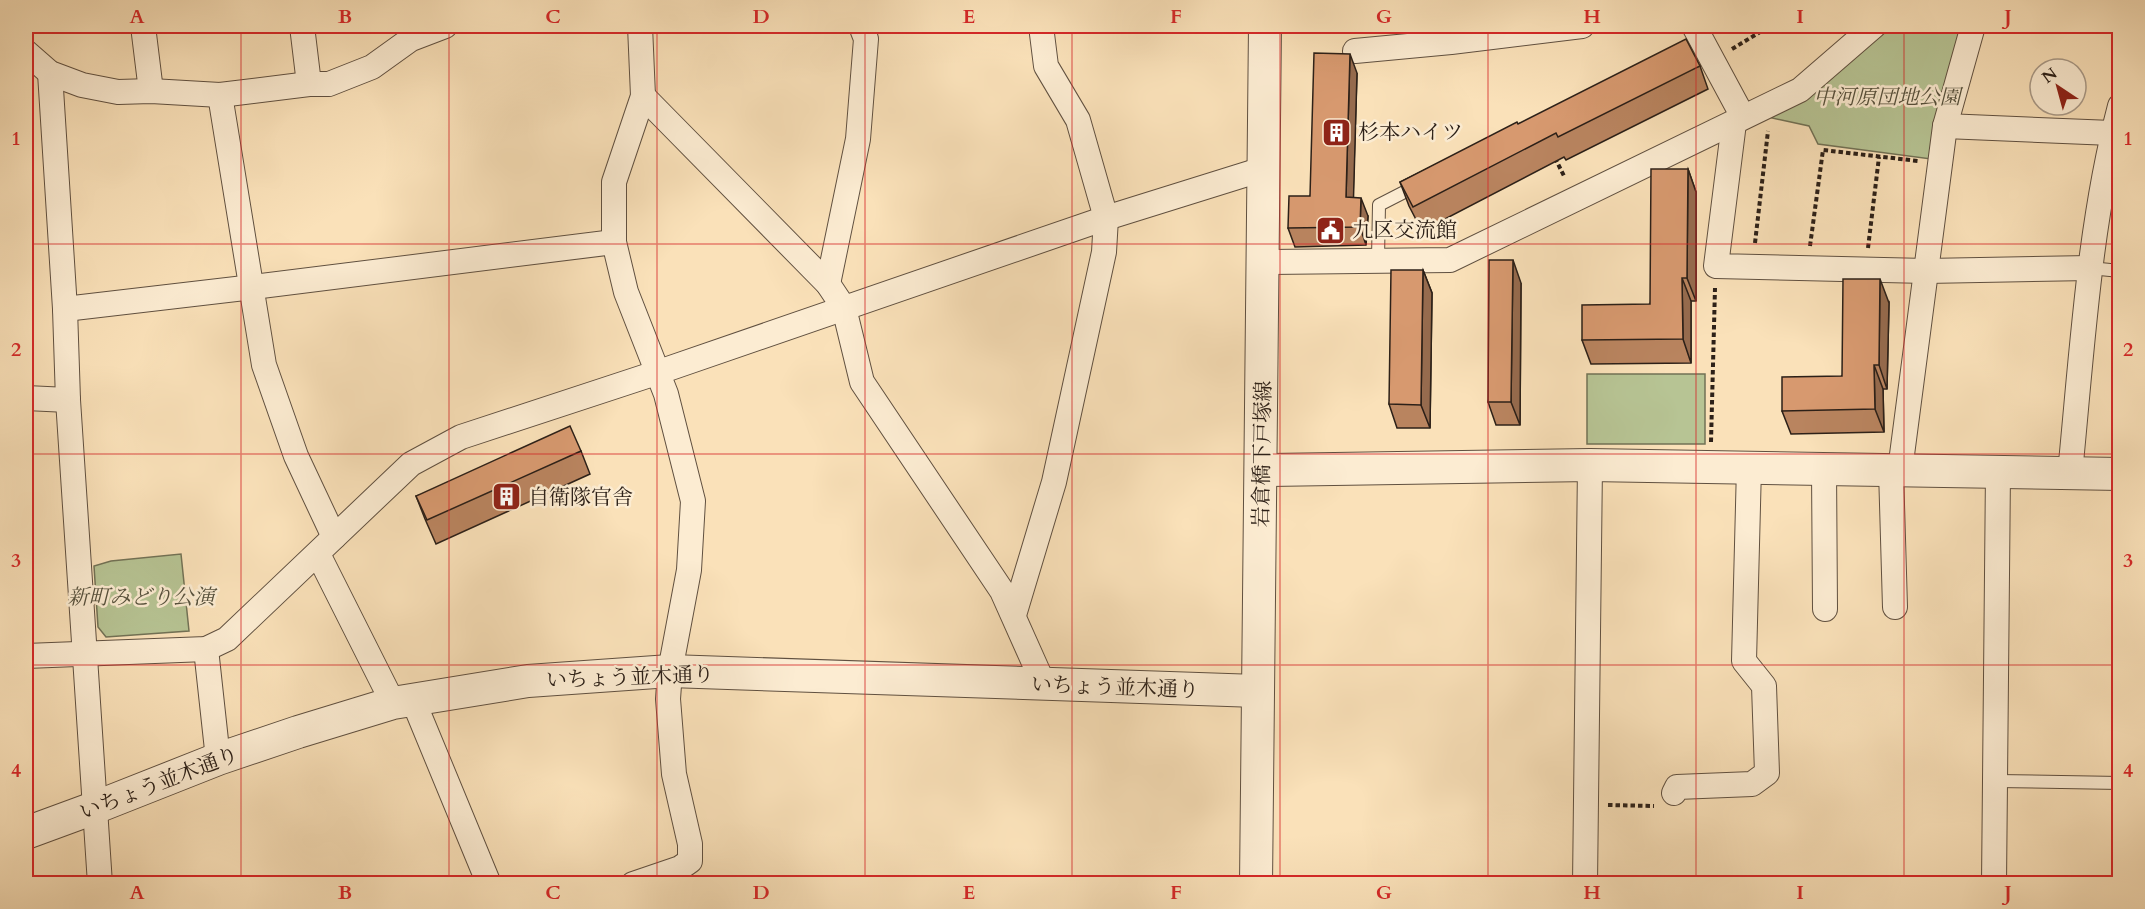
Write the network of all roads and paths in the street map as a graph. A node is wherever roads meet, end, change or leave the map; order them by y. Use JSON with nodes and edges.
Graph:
{"nodes":[{"id":1,"x":143,"y":26,"type":"edge"},
{"id":2,"x":302,"y":26,"type":"edge"},
{"id":3,"x":445,"y":26,"type":"edge"},
{"id":4,"x":640,"y":26,"type":"edge"},
{"id":5,"x":861,"y":26,"type":"edge"},
{"id":6,"x":1041,"y":26,"type":"edge"},
{"id":7,"x":1265,"y":26,"type":"edge"},
{"id":8,"x":1582,"y":26,"type":"edge"},
{"id":9,"x":1770,"y":26,"type":"edge"},
{"id":10,"x":1874,"y":26,"type":"edge"},
{"id":11,"x":1973,"y":26,"type":"edge"},
{"id":12,"x":410,"y":32,"type":"edge"},
{"id":13,"x":1450,"y":34,"type":"edge"},
{"id":14,"x":1695,"y":35,"type":"edge"},
{"id":15,"x":1355,"y":51,"type":"dead end"},
{"id":16,"x":26,"y":52,"type":"edge"},
{"id":17,"x":1714,"y":61,"type":"junction"},
{"id":18,"x":50,"y":73,"type":"junction"},
{"id":19,"x":309,"y":84,"type":"junction"},
{"id":20,"x":151,"y":91,"type":"junction"},
{"id":21,"x":220,"y":95,"type":"junction"},
{"id":22,"x":643,"y":96,"type":"junction"},
{"id":23,"x":1771,"y":104,"type":"junction"},
{"id":24,"x":2120,"y":106,"type":"edge"},
{"id":25,"x":1739,"y":120,"type":"junction"},
{"id":26,"x":1945,"y":126,"type":"junction"},
{"id":27,"x":2112,"y":134,"type":"junction"},
{"id":28,"x":1554,"y":155,"type":"edge"},
{"id":29,"x":1879,"y":157,"type":"junction"},
{"id":30,"x":1940,"y":163,"type":"junction"},
{"id":31,"x":1263,"y":169,"type":"junction"},
{"id":32,"x":1432,"y":178,"type":"edge"},
{"id":33,"x":1574,"y":198,"type":"junction"},
{"id":34,"x":1106,"y":218,"type":"junction"},
{"id":35,"x":614,"y":242,"type":"junction"},
{"id":36,"x":1378,"y":259,"type":"junction"},
{"id":37,"x":1264,"y":262,"type":"junction"},
{"id":38,"x":1716,"y":266,"type":"junction"},
{"id":39,"x":1752,"y":267,"type":"junction"},
{"id":40,"x":1807,"y":268,"type":"junction"},
{"id":41,"x":2090,"y":268,"type":"junction"},
{"id":42,"x":1865,"y":269,"type":"junction"},
{"id":43,"x":1926,"y":271,"type":"junction"},
{"id":44,"x":2120,"y":271,"type":"edge"},
{"id":45,"x":828,"y":284,"type":"junction"},
{"id":46,"x":253,"y":287,"type":"junction"},
{"id":47,"x":844,"y":308,"type":"junction"},
{"id":48,"x":65,"y":309,"type":"junction"},
{"id":49,"x":659,"y":372,"type":"junction"},
{"id":50,"x":26,"y":398,"type":"edge"},
{"id":51,"x":68,"y":400,"type":"junction"},
{"id":52,"x":1590,"y":465,"type":"junction"},
{"id":53,"x":1710,"y":467,"type":"junction"},
{"id":54,"x":1749,"y":467,"type":"junction"},
{"id":55,"x":1824,"y":469,"type":"junction"},
{"id":56,"x":1262,"y":470,"type":"junction"},
{"id":57,"x":1896,"y":470,"type":"junction"},
{"id":58,"x":1998,"y":471,"type":"junction"},
{"id":59,"x":2070,"y":473,"type":"junction"},
{"id":60,"x":2120,"y":474,"type":"edge"},
{"id":61,"x":326,"y":545,"type":"junction"},
{"id":62,"x":1895,"y":607,"type":"dead end"},
{"id":63,"x":1825,"y":609,"type":"dead end"},
{"id":64,"x":1014,"y":615,"type":"junction"},
{"id":65,"x":206,"y":649,"type":"junction"},
{"id":66,"x":86,"y":653,"type":"junction"},
{"id":67,"x":26,"y":656,"type":"edge"},
{"id":68,"x":670,"y":671,"type":"junction"},
{"id":69,"x":1044,"y":685,"type":"junction"},
{"id":70,"x":1257,"y":691,"type":"junction"},
{"id":71,"x":403,"y":702,"type":"junction"},
{"id":72,"x":218,"y":759,"type":"junction"},
{"id":73,"x":1996,"y":781,"type":"junction"},
{"id":74,"x":2120,"y":783,"type":"edge"},
{"id":75,"x":1674,"y":793,"type":"joint"},
{"id":76,"x":1586,"y":804,"type":"junction"},
{"id":77,"x":94,"y":808,"type":"junction"},
{"id":78,"x":26,"y":833,"type":"edge"},
{"id":79,"x":100,"y":884,"type":"edge"},
{"id":80,"x":489,"y":884,"type":"edge"},
{"id":81,"x":633,"y":884,"type":"edge"},
{"id":82,"x":1256,"y":884,"type":"edge"},
{"id":83,"x":1586,"y":884,"type":"edge"},
{"id":84,"x":1994,"y":884,"type":"edge"}],
"edges":[{"from":1,"to":20,"type":"street"},
{"from":2,"to":19,"type":"street"},
{"from":3,"to":12,"type":"street"},
{"from":4,"to":22,"type":"street"},
{"from":5,"to":45,"type":"street"},
{"from":6,"to":34,"type":"street"},
{"from":7,"to":31,"type":"street","name":"岩倉橋下戸塚線"},
{"from":8,"to":13,"type":"street"},
{"from":9,"to":17,"type":"path"},
{"from":10,"to":23,"type":"street"},
{"from":11,"to":26,"type":"street"},
{"from":12,"to":19,"type":"street"},
{"from":13,"to":15,"type":"street"},
{"from":14,"to":17,"type":"street"},
{"from":16,"to":18,"type":"street"},
{"from":17,"to":25,"type":"street"},
{"from":18,"to":20,"type":"street"},
{"from":18,"to":48,"type":"street"},
{"from":19,"to":21,"type":"street"},
{"from":20,"to":21,"type":"street"},
{"from":21,"to":46,"type":"street"},
{"from":22,"to":35,"type":"street"},
{"from":22,"to":45,"type":"street"},
{"from":23,"to":25,"type":"street"},
{"from":23,"to":39,"type":"path"},
{"from":24,"to":27,"type":"street"},
{"from":25,"to":33,"type":"street"},
{"from":25,"to":38,"type":"street"},
{"from":26,"to":27,"type":"street"},
{"from":26,"to":30,"type":"street"},
{"from":27,"to":41,"type":"street"},
{"from":28,"to":33,"type":"path"},
{"from":29,"to":30,"type":"path"},
{"from":29,"to":40,"type":"path"},
{"from":29,"to":42,"type":"path"},
{"from":30,"to":43,"type":"street"},
{"from":31,"to":34,"type":"street"},
{"from":31,"to":37,"type":"street","name":"岩倉橋下戸塚線"},
{"from":32,"to":36,"type":"lane"},
{"from":33,"to":36,"type":"street"},
{"from":34,"to":47,"type":"street"},
{"from":34,"to":64,"type":"street"},
{"from":35,"to":46,"type":"street"},
{"from":35,"to":49,"type":"street"},
{"from":36,"to":37,"type":"street"},
{"from":37,"to":56,"type":"street","name":"岩倉橋下戸塚線"},
{"from":38,"to":39,"type":"street"},
{"from":38,"to":53,"type":"path"},
{"from":39,"to":40,"type":"street"},
{"from":40,"to":42,"type":"street"},
{"from":41,"to":43,"type":"street"},
{"from":41,"to":44,"type":"lane"},
{"from":41,"to":59,"type":"street"},
{"from":42,"to":43,"type":"street"},
{"from":43,"to":57,"type":"street"},
{"from":45,"to":47,"type":"street"},
{"from":46,"to":48,"type":"street"},
{"from":46,"to":61,"type":"street"},
{"from":47,"to":49,"type":"street"},
{"from":47,"to":64,"type":"street"},
{"from":48,"to":51,"type":"street"},
{"from":49,"to":61,"type":"street"},
{"from":49,"to":68,"type":"street"},
{"from":50,"to":51,"type":"street"},
{"from":51,"to":66,"type":"street"},
{"from":52,"to":53,"type":"street"},
{"from":52,"to":56,"type":"street"},
{"from":52,"to":76,"type":"street"},
{"from":53,"to":54,"type":"street"},
{"from":54,"to":55,"type":"street"},
{"from":54,"to":75,"type":"street"},
{"from":55,"to":57,"type":"street"},
{"from":55,"to":63,"type":"street"},
{"from":56,"to":70,"type":"street","name":"岩倉橋下戸塚線"},
{"from":57,"to":58,"type":"street"},
{"from":57,"to":62,"type":"street"},
{"from":58,"to":59,"type":"street"},
{"from":58,"to":73,"type":"street"},
{"from":59,"to":60,"type":"street"},
{"from":61,"to":65,"type":"street"},
{"from":61,"to":71,"type":"street"},
{"from":64,"to":69,"type":"street"},
{"from":65,"to":66,"type":"street"},
{"from":65,"to":72,"type":"street"},
{"from":66,"to":67,"type":"street"},
{"from":66,"to":77,"type":"street"},
{"from":68,"to":69,"type":"street","name":"いちょう並木通り"},
{"from":68,"to":71,"type":"street","name":"いちょう並木通り"},
{"from":68,"to":81,"type":"street"},
{"from":69,"to":70,"type":"street","name":"いちょう並木通り"},
{"from":70,"to":82,"type":"street","name":"岩倉橋下戸塚線"},
{"from":71,"to":72,"type":"street","name":"いちょう並木通り"},
{"from":71,"to":80,"type":"street"},
{"from":72,"to":77,"type":"street","name":"いちょう並木通り"},
{"from":73,"to":74,"type":"lane"},
{"from":73,"to":84,"type":"street"},
{"from":75,"to":76,"type":"path"},
{"from":76,"to":83,"type":"street"},
{"from":77,"to":78,"type":"street","name":"いちょう並木通り"},
{"from":77,"to":79,"type":"street"}]}
